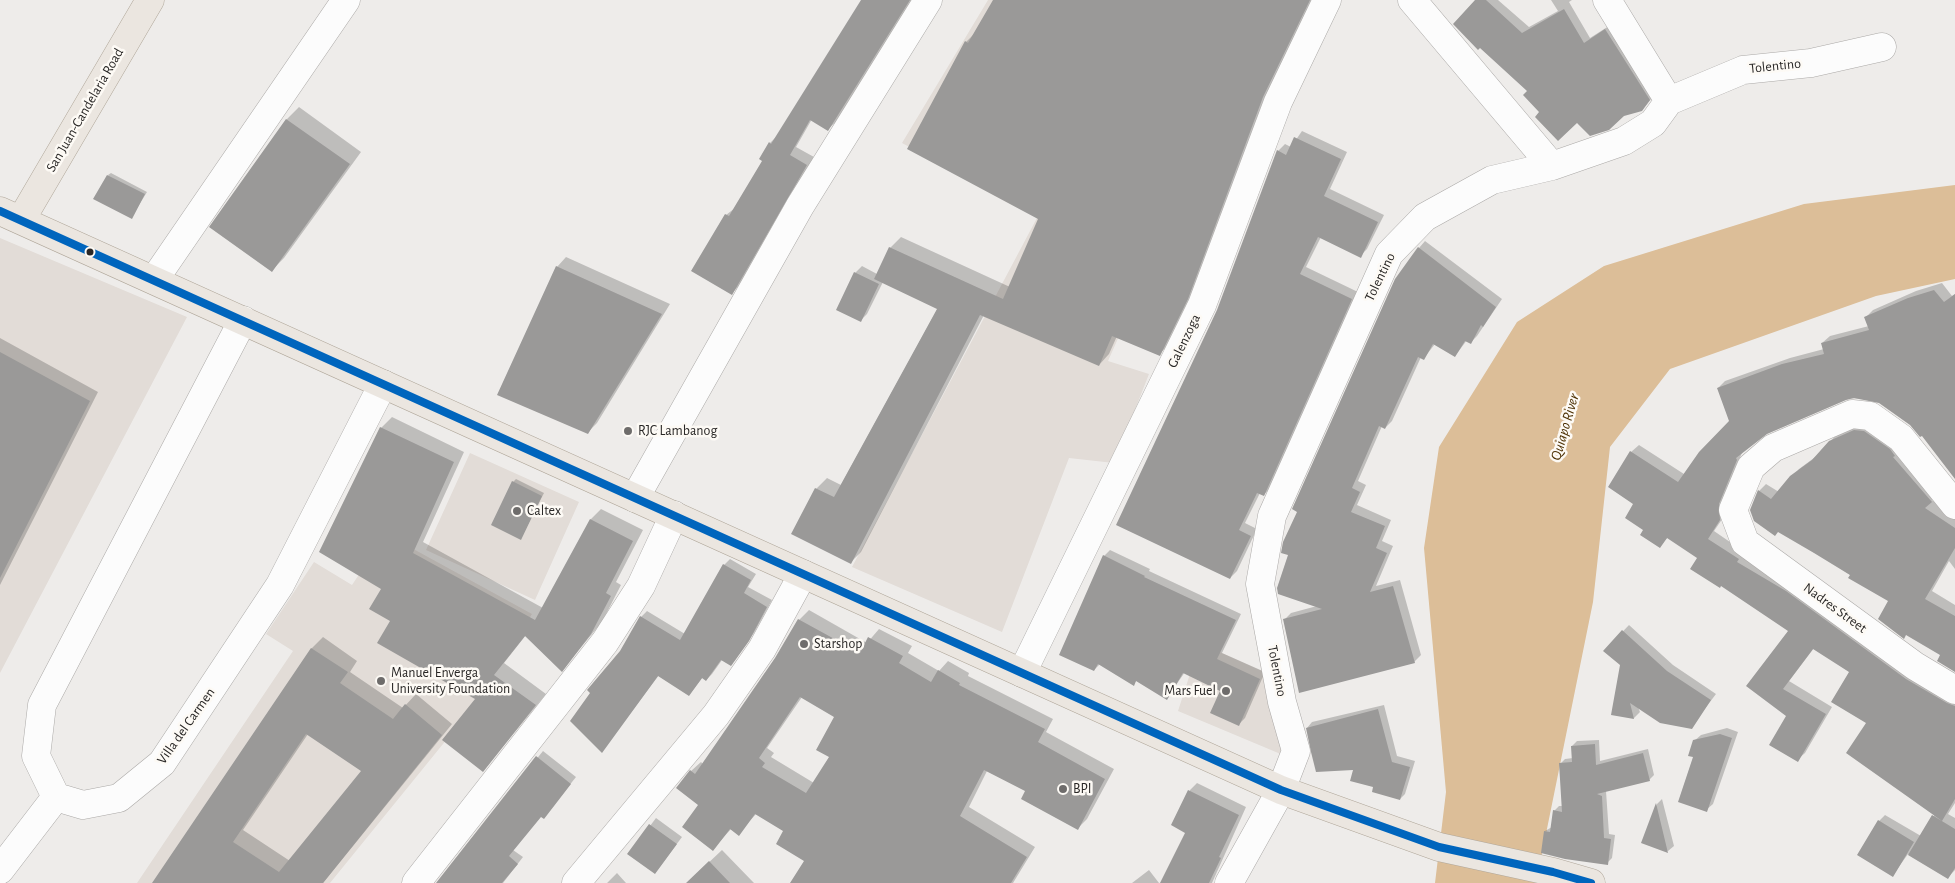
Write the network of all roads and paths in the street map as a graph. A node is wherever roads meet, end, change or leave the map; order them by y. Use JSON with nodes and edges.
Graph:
{"nodes":[{"id":1,"x":150,"y":0,"type":"edge"},
{"id":2,"x":346,"y":0,"type":"edge"},
{"id":3,"x":928,"y":0,"type":"edge"},
{"id":4,"x":1327,"y":0,"type":"edge"},
{"id":5,"x":1412,"y":0,"type":"edge"},
{"id":6,"x":1607,"y":0,"type":"edge"},
{"id":7,"x":1882,"y":47,"type":"dead end"},
{"id":8,"x":1669,"y":101,"type":"junction"},
{"id":9,"x":1552,"y":166,"type":"junction"},
{"id":10,"x":10,"y":215,"type":"edge"},
{"id":11,"x":154,"y":280,"type":"junction"},
{"id":12,"x":243,"y":320,"type":"junction"},
{"id":13,"x":383,"y":384,"type":"junction"},
{"id":14,"x":635,"y":498,"type":"junction"},
{"id":15,"x":1955,"y":505,"type":"edge"},
{"id":16,"x":674,"y":515,"type":"junction"},
{"id":17,"x":803,"y":574,"type":"junction"},
{"id":18,"x":1022,"y":673,"type":"junction"},
{"id":19,"x":1955,"y":690,"type":"edge"},
{"id":20,"x":1281,"y":790,"type":"junction"},
{"id":21,"x":56,"y":796,"type":"junction"},
{"id":22,"x":0,"y":870,"type":"edge"},
{"id":23,"x":416,"y":883,"type":"edge"},
{"id":24,"x":576,"y":883,"type":"edge"},
{"id":25,"x":1229,"y":883,"type":"edge"},
{"id":26,"x":1591,"y":883,"type":"edge"}],
"edges":[{"from":1,"to":10,"type":"main road","name":"San Juan-Candelaria Road"},
{"from":2,"to":11,"type":"street"},
{"from":3,"to":14,"type":"street"},
{"from":4,"to":18,"type":"street","name":"Galenzoga"},
{"from":5,"to":9,"type":"street"},
{"from":6,"to":8,"type":"street"},
{"from":7,"to":8,"type":"street","name":"Tolentino"},
{"from":8,"to":9,"type":"street","name":"Tolentino"},
{"from":9,"to":20,"type":"street","name":"Tolentino"},
{"from":10,"to":11,"type":"main road"},
{"from":11,"to":12,"type":"main road"},
{"from":12,"to":13,"type":"main road"},
{"from":12,"to":21,"type":"street"},
{"from":13,"to":14,"type":"main road"},
{"from":13,"to":21,"type":"street","name":"Villa del Carmen"},
{"from":14,"to":16,"type":"main road"},
{"from":15,"to":19,"type":"street","name":"Nadres Street"},
{"from":16,"to":17,"type":"main road"},
{"from":16,"to":23,"type":"street"},
{"from":17,"to":18,"type":"main road"},
{"from":17,"to":24,"type":"street"},
{"from":18,"to":20,"type":"main road"},
{"from":20,"to":25,"type":"street","name":"Tolentino"},
{"from":20,"to":26,"type":"main road"},
{"from":21,"to":22,"type":"street"}]}
